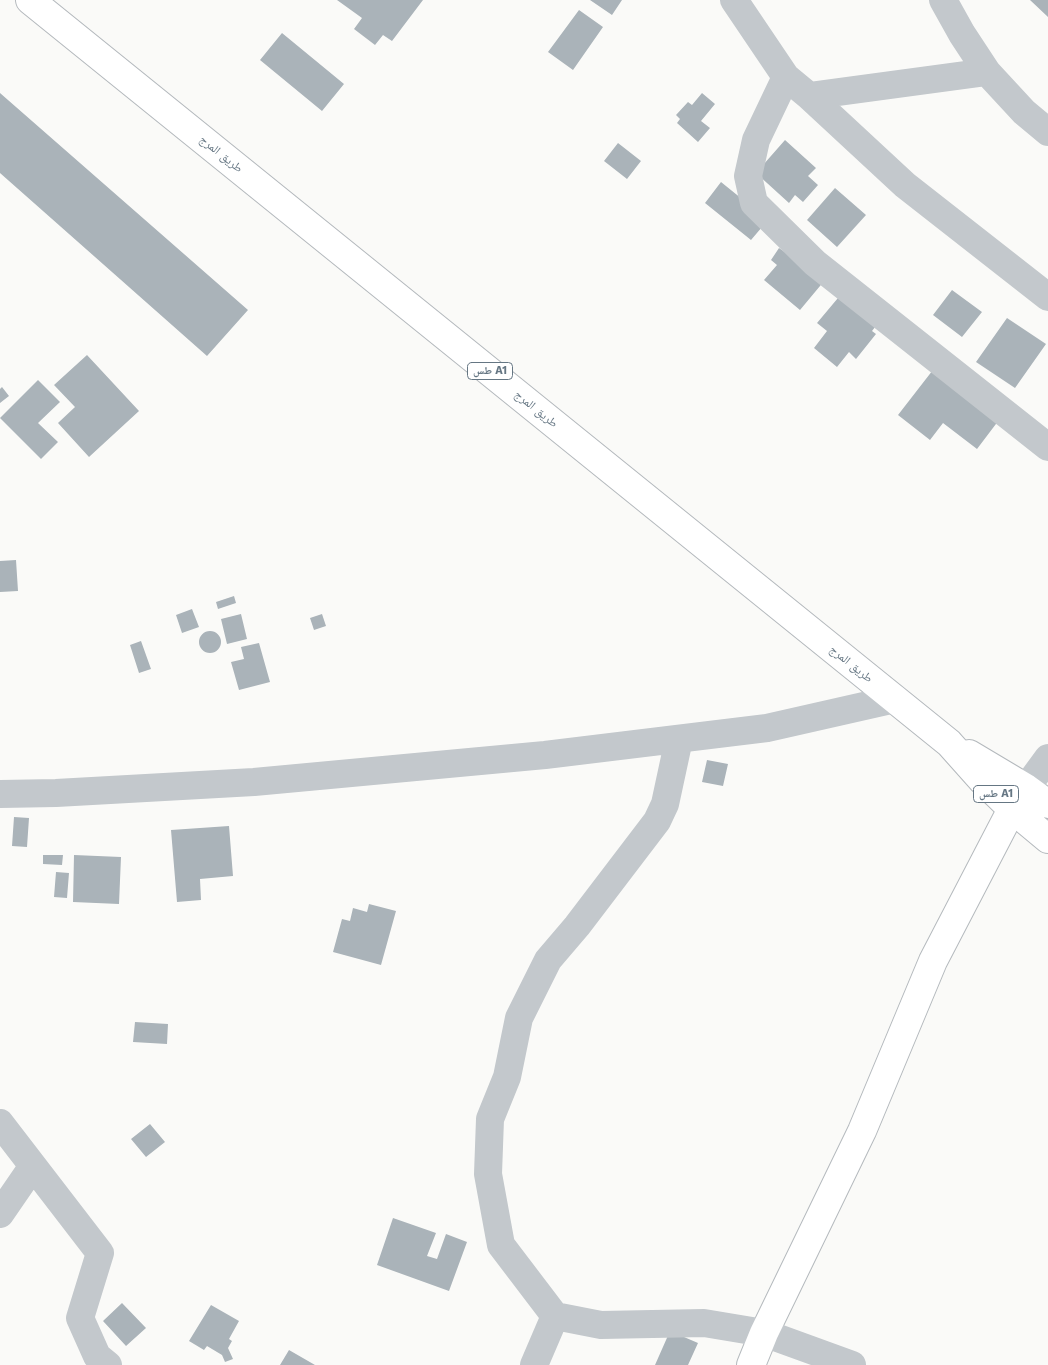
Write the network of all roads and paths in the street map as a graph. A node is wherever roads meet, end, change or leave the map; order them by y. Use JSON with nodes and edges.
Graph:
{"nodes":[{"id":1,"x":30,"y":0,"type":"edge"},
{"id":2,"x":734,"y":0,"type":"edge"},
{"id":3,"x":943,"y":0,"type":"edge"},
{"id":4,"x":987,"y":72,"type":"junction"},
{"id":5,"x":786,"y":77,"type":"junction"},
{"id":6,"x":809,"y":96,"type":"junction"},
{"id":7,"x":1048,"y":132,"type":"edge"},
{"id":8,"x":1048,"y":297,"type":"edge"},
{"id":9,"x":1048,"y":447,"type":"edge"},
{"id":10,"x":895,"y":699,"type":"junction"},
{"id":11,"x":679,"y":739,"type":"junction"},
{"id":12,"x":1048,"y":758,"type":"edge"},
{"id":13,"x":0,"y":794,"type":"edge"},
{"id":14,"x":1019,"y":798,"type":"junction"},
{"id":15,"x":1048,"y":804,"type":"edge"},
{"id":16,"x":1048,"y":839,"type":"edge"},
{"id":17,"x":0,"y":1123,"type":"edge"},
{"id":18,"x":33,"y":1166,"type":"junction"},
{"id":19,"x":0,"y":1214,"type":"edge"},
{"id":20,"x":554,"y":1316,"type":"junction"},
{"id":21,"x":764,"y":1333,"type":"junction"},
{"id":22,"x":108,"y":1365,"type":"edge"},
{"id":23,"x":534,"y":1365,"type":"edge"},
{"id":24,"x":751,"y":1365,"type":"edge"},
{"id":25,"x":852,"y":1365,"type":"edge"}],
"edges":[{"from":1,"to":10,"type":"main road","name":"طريق المرج","number":"طس A1"},
{"from":2,"to":5,"type":"street"},
{"from":3,"to":4,"type":"street"},
{"from":4,"to":6,"type":"street"},
{"from":4,"to":7,"type":"street"},
{"from":5,"to":6,"type":"street"},
{"from":5,"to":9,"type":"street"},
{"from":6,"to":8,"type":"street"},
{"from":10,"to":11,"type":"street"},
{"from":10,"to":14,"type":"main road","name":"طريق المرج","number":"طس A1"},
{"from":11,"to":13,"type":"street"},
{"from":11,"to":20,"type":"street"},
{"from":12,"to":14,"type":"street"},
{"from":14,"to":15,"type":"main road","number":"طس A1"},
{"from":14,"to":16,"type":"main road","number":"طس A1"},
{"from":14,"to":21,"type":"main road"},
{"from":17,"to":18,"type":"street"},
{"from":18,"to":19,"type":"street"},
{"from":18,"to":22,"type":"street"},
{"from":20,"to":21,"type":"street"},
{"from":20,"to":23,"type":"street"},
{"from":21,"to":24,"type":"main road"},
{"from":21,"to":25,"type":"street"}]}
